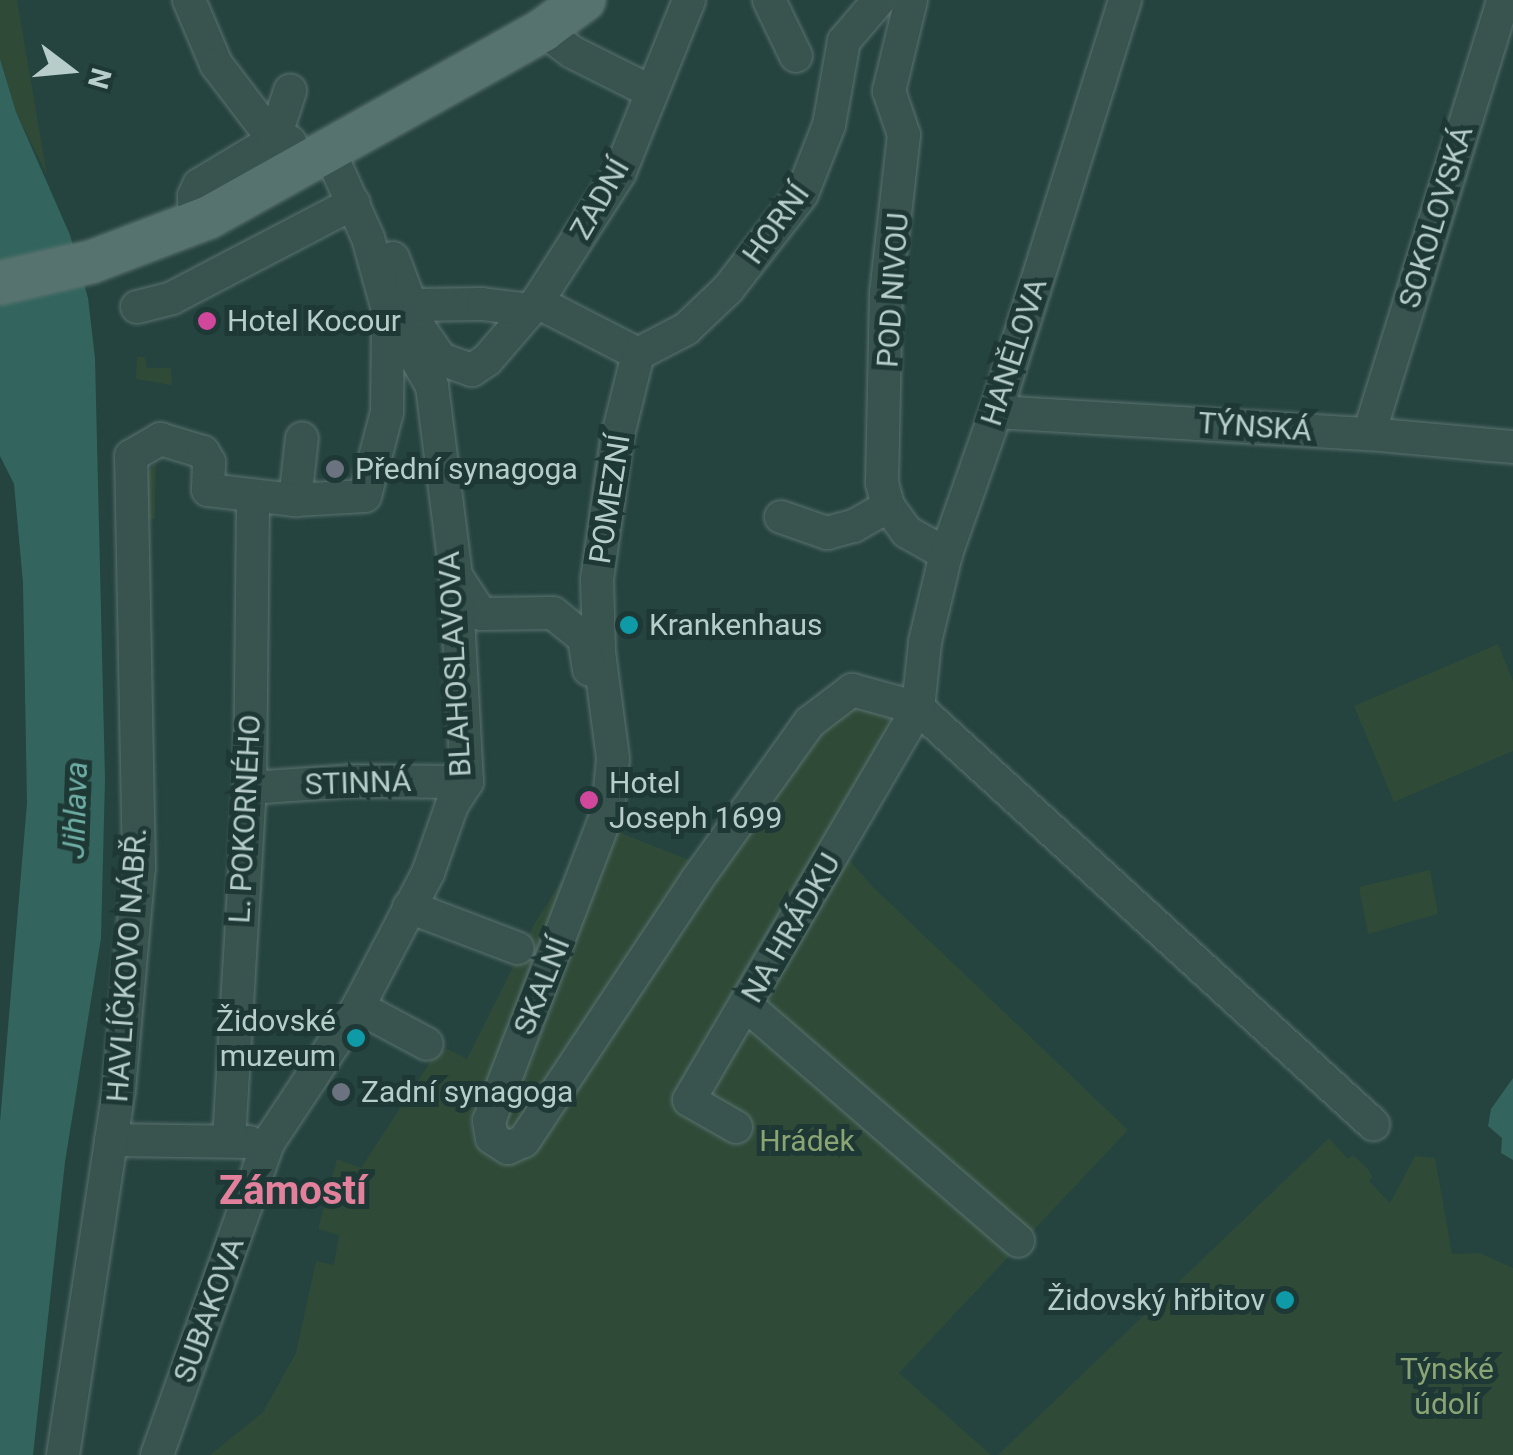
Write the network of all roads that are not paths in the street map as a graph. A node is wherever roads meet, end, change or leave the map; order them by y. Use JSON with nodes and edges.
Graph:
{"nodes":[{"id":1,"x":189,"y":0,"type":"edge"},
{"id":2,"x":584,"y":0,"type":"edge"},
{"id":3,"x":689,"y":0,"type":"edge"},
{"id":4,"x":770,"y":0,"type":"edge"},
{"id":5,"x":879,"y":0,"type":"edge"},
{"id":6,"x":911,"y":0,"type":"edge"},
{"id":7,"x":1125,"y":0,"type":"edge"},
{"id":8,"x":1503,"y":0,"type":"edge"},
{"id":9,"x":543,"y":30,"type":"junction"},
{"id":10,"x":796,"y":56,"type":"dead end"},
{"id":11,"x":650,"y":91,"type":"junction"},
{"id":12,"x":290,"y":92,"type":"dead end"},
{"id":13,"x":305,"y":149,"type":"junction"},
{"id":14,"x":357,"y":207,"type":"junction"},
{"id":15,"x":0,"y":283,"type":"edge"},
{"id":16,"x":533,"y":306,"type":"junction"},
{"id":17,"x":137,"y":308,"type":"dead end"},
{"id":18,"x":400,"y":308,"type":"junction"},
{"id":19,"x":638,"y":354,"type":"junction"},
{"id":20,"x":996,"y":412,"type":"junction"},
{"id":21,"x":1369,"y":434,"type":"junction"},
{"id":22,"x":302,"y":438,"type":"dead end"},
{"id":23,"x":1513,"y":448,"type":"edge"},
{"id":24,"x":254,"y":497,"type":"junction"},
{"id":25,"x":295,"y":500,"type":"junction"},
{"id":26,"x":888,"y":506,"type":"junction"},
{"id":27,"x":781,"y":518,"type":"dead end"},
{"id":28,"x":946,"y":554,"type":"junction"},
{"id":29,"x":456,"y":576,"type":"junction"},
{"id":30,"x":918,"y":708,"type":"junction"},
{"id":31,"x":613,"y":759,"type":"junction"},
{"id":32,"x":467,"y":782,"type":"junction"},
{"id":33,"x":250,"y":788,"type":"junction"},
{"id":34,"x":410,"y":906,"type":"junction"},
{"id":35,"x":518,"y":948,"type":"dead end"},
{"id":36,"x":746,"y":1006,"type":"junction"},
{"id":37,"x":358,"y":1007,"type":"junction"},
{"id":38,"x":427,"y":1044,"type":"dead end"},
{"id":39,"x":1373,"y":1124,"type":"dead end"},
{"id":40,"x":736,"y":1127,"type":"dead end"},
{"id":41,"x":112,"y":1140,"type":"junction"},
{"id":42,"x":228,"y":1140,"type":"junction"},
{"id":43,"x":268,"y":1142,"type":"junction"},
{"id":44,"x":1018,"y":1241,"type":"dead end"},
{"id":45,"x":63,"y":1455,"type":"edge"},
{"id":46,"x":157,"y":1455,"type":"edge"}],
"edges":[{"from":1,"to":13,"type":"street","name":"BLAHOSLAVOVA"},
{"from":2,"to":9,"type":"main road"},
{"from":3,"to":11,"type":"street","name":"ZADNÍ"},
{"from":4,"to":10,"type":"street"},
{"from":5,"to":19,"type":"street","name":"HORNÍ"},
{"from":6,"to":26,"type":"street","name":"POD NIVOU"},
{"from":7,"to":20,"type":"street","name":"HANĚLOVA"},
{"from":8,"to":21,"type":"street","name":"SOKOLOVSKÁ"},
{"from":9,"to":11,"type":"street"},
{"from":9,"to":13,"type":"main road"},
{"from":11,"to":16,"type":"street","name":"ZADNÍ"},
{"from":12,"to":13,"type":"street"},
{"from":13,"to":14,"type":"street","name":"BLAHOSLAVOVA"},
{"from":13,"to":15,"type":"main road"},
{"from":14,"to":17,"type":"street"},
{"from":14,"to":18,"type":"street","name":"BLAHOSLAVOVA"},
{"from":16,"to":18,"type":"street"},
{"from":16,"to":18,"type":"street","name":"ZADNÍ"},
{"from":16,"to":19,"type":"street"},
{"from":18,"to":25,"type":"street"},
{"from":18,"to":29,"type":"street","name":"BLAHOSLAVOVA"},
{"from":19,"to":31,"type":"street","name":"POMEZNÍ"},
{"from":20,"to":21,"type":"street","name":"TÝNSKÁ"},
{"from":20,"to":28,"type":"street","name":"HANĚLOVA"},
{"from":21,"to":23,"type":"street","name":"TÝNSKÁ"},
{"from":22,"to":25,"type":"street"},
{"from":24,"to":25,"type":"street"},
{"from":24,"to":33,"type":"street","name":"L. POKORNÉHO"},
{"from":24,"to":41,"type":"street","name":"HAVLÍČKOVO NÁBŘ."},
{"from":26,"to":27,"type":"street"},
{"from":26,"to":28,"type":"street"},
{"from":28,"to":30,"type":"street","name":"HANĚLOVA"},
{"from":29,"to":31,"type":"street"},
{"from":29,"to":32,"type":"street","name":"BLAHOSLAVOVA"},
{"from":30,"to":31,"type":"street","name":"SKALNÍ"},
{"from":30,"to":36,"type":"street","name":"NA HRÁDKU"},
{"from":30,"to":39,"type":"street"},
{"from":32,"to":33,"type":"street","name":"STINNÁ"},
{"from":32,"to":34,"type":"street","name":"BLAHOSLAVOVA"},
{"from":33,"to":42,"type":"street","name":"L. POKORNÉHO"},
{"from":34,"to":35,"type":"street"},
{"from":34,"to":37,"type":"street","name":"BLAHOSLAVOVA"},
{"from":36,"to":40,"type":"street","name":"NA HRÁDKU"},
{"from":36,"to":44,"type":"street"},
{"from":37,"to":38,"type":"street"},
{"from":37,"to":43,"type":"street","name":"BLAHOSLAVOVA"},
{"from":41,"to":42,"type":"street"},
{"from":41,"to":45,"type":"street","name":"HAVLÍČKOVO NÁBŘ."},
{"from":42,"to":43,"type":"street"},
{"from":43,"to":46,"type":"street","name":"SUBAKOVA"}]}
